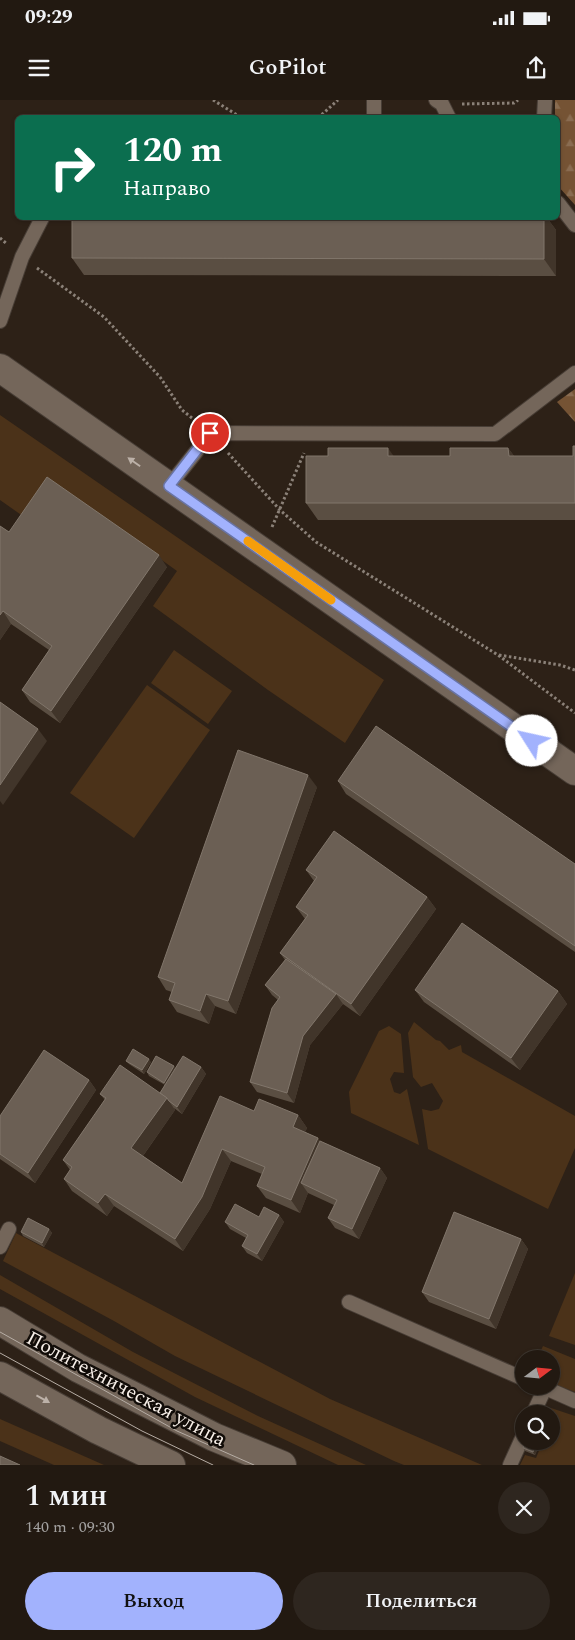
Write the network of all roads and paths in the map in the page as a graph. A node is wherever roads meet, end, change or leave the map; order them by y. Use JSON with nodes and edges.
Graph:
{"nodes":[{"id":1,"x":212,"y":100,"type":"edge"},
{"id":2,"x":338,"y":100,"type":"edge"},
{"id":3,"x":374,"y":100,"type":"edge"},
{"id":4,"x":518,"y":100,"type":"edge"},
{"id":5,"x":545,"y":100,"type":"edge"},
{"id":6,"x":439,"y":102,"type":"edge"},
{"id":7,"x":237,"y":115,"type":"edge"},
{"id":8,"x":321,"y":115,"type":"edge"},
{"id":9,"x":374,"y":115,"type":"edge"},
{"id":10,"x":447,"y":115,"type":"edge"},
{"id":11,"x":544,"y":115,"type":"edge"},
{"id":12,"x":560,"y":206,"type":"edge"},
{"id":13,"x":41,"y":220,"type":"edge"},
{"id":14,"x":575,"y":225,"type":"edge"},
{"id":15,"x":22,"y":257,"type":"junction"},
{"id":16,"x":0,"y":321,"type":"edge"},
{"id":17,"x":0,"y":368,"type":"edge"},
{"id":18,"x":575,"y":372,"type":"edge"},
{"id":19,"x":210,"y":433,"type":"junction"},
{"id":20,"x":312,"y":434,"type":"junction"},
{"id":21,"x":169,"y":486,"type":"junction"},
{"id":22,"x":280,"y":510,"type":"junction"},
{"id":23,"x":272,"y":528,"type":"dead end"},
{"id":24,"x":498,"y":655,"type":"junction"},
{"id":25,"x":575,"y":670,"type":"edge"},
{"id":26,"x":575,"y":713,"type":"edge"},
{"id":27,"x":575,"y":771,"type":"edge"},
{"id":28,"x":9,"y":1229,"type":"dead end"},
{"id":29,"x":0,"y":1247,"type":"edge"},
{"id":30,"x":349,"y":1302,"type":"dead end"},
{"id":31,"x":0,"y":1321,"type":"edge"},
{"id":32,"x":515,"y":1375,"type":"edge"},
{"id":33,"x":0,"y":1376,"type":"edge"},
{"id":34,"x":560,"y":1394,"type":"edge"},
{"id":35,"x":575,"y":1401,"type":"edge"},
{"id":36,"x":517,"y":1450,"type":"edge"},
{"id":37,"x":171,"y":1465,"type":"edge"},
{"id":38,"x":282,"y":1465,"type":"edge"},
{"id":39,"x":510,"y":1465,"type":"edge"}],
"edges":[{"from":1,"to":7,"type":"path"},
{"from":2,"to":8,"type":"path"},
{"from":3,"to":9,"type":"lane"},
{"from":4,"to":6,"type":"path"},
{"from":5,"to":11,"type":"lane"},
{"from":6,"to":10,"type":"lane"},
{"from":12,"to":14,"type":"lane"},
{"from":13,"to":15,"type":"lane"},
{"from":15,"to":16,"type":"lane"},
{"from":15,"to":19,"type":"path"},
{"from":21,"to":17,"type":"main road","one_way":true},
{"from":18,"to":20,"type":"lane"},
{"from":19,"to":20,"type":"lane"},
{"from":19,"to":21,"type":"lane"},
{"from":19,"to":22,"type":"path"},
{"from":20,"to":22,"type":"path"},
{"from":21,"to":27,"type":"main road"},
{"from":22,"to":23,"type":"path"},
{"from":22,"to":24,"type":"path"},
{"from":24,"to":25,"type":"path"},
{"from":24,"to":26,"type":"path"},
{"from":28,"to":29,"type":"lane"},
{"from":30,"to":32,"type":"lane"},
{"from":31,"to":38,"type":"main road","name":"Политехническая улица"},
{"from":33,"to":37,"type":"main road","one_way":true},
{"from":34,"to":35,"type":"lane"},
{"from":36,"to":39,"type":"lane"}]}
